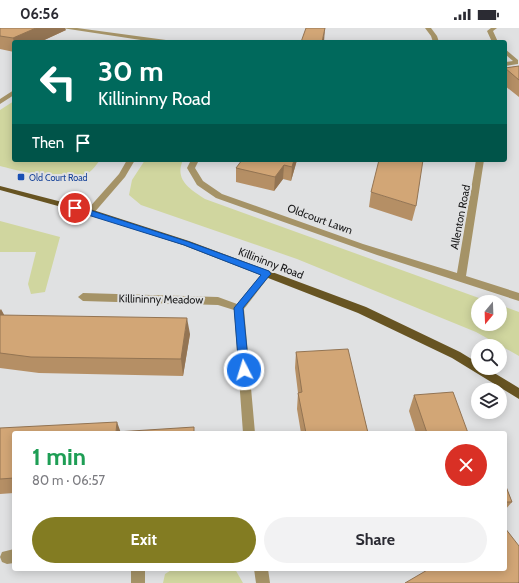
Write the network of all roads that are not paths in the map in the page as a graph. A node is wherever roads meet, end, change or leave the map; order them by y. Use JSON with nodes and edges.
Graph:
{"nodes":[{"id":1,"x":65,"y":28,"type":"edge"},
{"id":2,"x":428,"y":28,"type":"edge"},
{"id":3,"x":494,"y":28,"type":"edge"},
{"id":4,"x":152,"y":40,"type":"edge"},
{"id":5,"x":435,"y":40,"type":"edge"},
{"id":6,"x":495,"y":40,"type":"edge"},
{"id":7,"x":507,"y":53,"type":"edge"},
{"id":8,"x":507,"y":64,"type":"edge"},
{"id":9,"x":12,"y":93,"type":"edge"},
{"id":10,"x":0,"y":102,"type":"edge"},
{"id":11,"x":130,"y":162,"type":"edge"},
{"id":12,"x":194,"y":162,"type":"edge"},
{"id":13,"x":480,"y":162,"type":"edge"},
{"id":14,"x":0,"y":188,"type":"edge"},
{"id":15,"x":90,"y":212,"type":"junction"},
{"id":16,"x":266,"y":274,"type":"junction"},
{"id":17,"x":461,"y":279,"type":"junction"},
{"id":18,"x":83,"y":297,"type":"dead end"},
{"id":19,"x":519,"y":297,"type":"edge"},
{"id":20,"x":239,"y":308,"type":"junction"},
{"id":21,"x":519,"y":394,"type":"edge"},
{"id":22,"x":249,"y":431,"type":"edge"},
{"id":23,"x":138,"y":571,"type":"edge"},
{"id":24,"x":261,"y":571,"type":"edge"},
{"id":25,"x":138,"y":583,"type":"edge"},
{"id":26,"x":263,"y":583,"type":"edge"}],
"edges":[{"from":1,"to":4,"type":"street"},
{"from":2,"to":5,"type":"street"},
{"from":3,"to":6,"type":"street"},
{"from":7,"to":8,"type":"street"},
{"from":9,"to":10,"type":"street"},
{"from":11,"to":15,"type":"street"},
{"from":12,"to":17,"type":"street","name":"Oldcourt Lawn"},
{"from":13,"to":17,"type":"street","name":"Allenton Road"},
{"from":14,"to":15,"type":"main road","name":"Killininny Road"},
{"from":15,"to":16,"type":"main road","name":"Killininny Road"},
{"from":16,"to":20,"type":"street"},
{"from":16,"to":21,"type":"main road","name":"Killininny Road"},
{"from":17,"to":19,"type":"street"},
{"from":18,"to":20,"type":"street","name":"Killininny Meadow"},
{"from":20,"to":22,"type":"street"},
{"from":23,"to":25,"type":"street"},
{"from":24,"to":26,"type":"street"}]}
